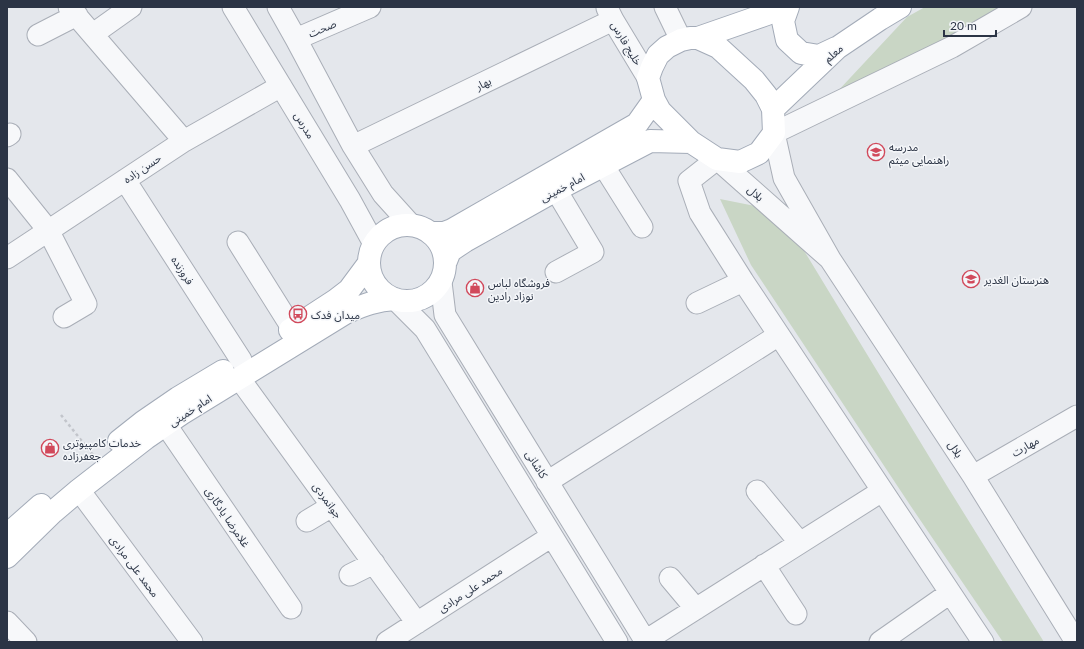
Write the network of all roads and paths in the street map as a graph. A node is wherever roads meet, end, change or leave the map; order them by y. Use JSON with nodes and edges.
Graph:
{"nodes":[{"id":1,"x":131,"y":7,"type":"edge"},
{"id":2,"x":233,"y":7,"type":"edge"},
{"id":3,"x":278,"y":7,"type":"edge"},
{"id":4,"x":370,"y":7,"type":"edge"},
{"id":5,"x":665,"y":7,"type":"edge"},
{"id":6,"x":782,"y":7,"type":"edge"},
{"id":7,"x":788,"y":7,"type":"edge"},
{"id":8,"x":900,"y":7,"type":"edge"},
{"id":9,"x":1021,"y":7,"type":"edge"},
{"id":10,"x":73,"y":11,"type":"edge"},
{"id":11,"x":610,"y":13,"type":"edge"},
{"id":12,"x":93,"y":34,"type":"junction"},
{"id":13,"x":38,"y":35,"type":"dead end"},
{"id":14,"x":296,"y":39,"type":"junction"},
{"id":15,"x":690,"y":39,"type":"junction"},
{"id":16,"x":837,"y":48,"type":"junction"},
{"id":17,"x":648,"y":78,"type":"junction"},
{"id":18,"x":282,"y":86,"type":"junction"},
{"id":19,"x":654,"y":100,"type":"junction"},
{"id":20,"x":773,"y":109,"type":"junction"},
{"id":21,"x":774,"y":133,"type":"junction"},
{"id":22,"x":184,"y":141,"type":"junction"},
{"id":23,"x":691,"y":142,"type":"junction"},
{"id":24,"x":353,"y":146,"type":"junction"},
{"id":25,"x":717,"y":159,"type":"junction"},
{"id":26,"x":603,"y":165,"type":"junction"},
{"id":27,"x":7,"y":179,"type":"edge"},
{"id":28,"x":124,"y":180,"type":"junction"},
{"id":29,"x":556,"y":190,"type":"junction"},
{"id":30,"x":411,"y":225,"type":"junction"},
{"id":31,"x":642,"y":227,"type":"dead end"},
{"id":32,"x":48,"y":230,"type":"junction"},
{"id":33,"x":432,"y":233,"type":"junction"},
{"id":34,"x":238,"y":242,"type":"dead end"},
{"id":35,"x":371,"y":253,"type":"junction"},
{"id":36,"x":7,"y":258,"type":"edge"},
{"id":37,"x":830,"y":259,"type":"junction"},
{"id":38,"x":446,"y":261,"type":"junction"},
{"id":39,"x":556,"y":272,"type":"dead end"},
{"id":40,"x":440,"y":282,"type":"junction"},
{"id":41,"x":743,"y":282,"type":"junction"},
{"id":42,"x":395,"y":299,"type":"junction"},
{"id":43,"x":697,"y":304,"type":"dead end"},
{"id":44,"x":64,"y":317,"type":"dead end"},
{"id":45,"x":292,"y":328,"type":"junction"},
{"id":46,"x":779,"y":335,"type":"junction"},
{"id":47,"x":240,"y":369,"type":"junction"},
{"id":48,"x":62,"y":415,"type":"dead end"},
{"id":49,"x":1077,"y":416,"type":"edge"},
{"id":50,"x":166,"y":425,"type":"junction"},
{"id":51,"x":96,"y":458,"type":"junction"},
{"id":52,"x":973,"y":476,"type":"junction"},
{"id":53,"x":547,"y":482,"type":"junction"},
{"id":54,"x":79,"y":490,"type":"junction"},
{"id":55,"x":757,"y":491,"type":"dead end"},
{"id":56,"x":882,"y":491,"type":"junction"},
{"id":57,"x":332,"y":506,"type":"junction"},
{"id":58,"x":307,"y":521,"type":"dead end"},
{"id":59,"x":7,"y":535,"type":"edge"},
{"id":60,"x":552,"y":536,"type":"junction"},
{"id":61,"x":800,"y":543,"type":"junction"},
{"id":62,"x":7,"y":557,"type":"edge"},
{"id":63,"x":374,"y":563,"type":"junction"},
{"id":64,"x":764,"y":565,"type":"junction"},
{"id":65,"x":350,"y":576,"type":"dead end"},
{"id":66,"x":670,"y":578,"type":"dead end"},
{"id":67,"x":950,"y":593,"type":"junction"},
{"id":68,"x":290,"y":608,"type":"dead end"},
{"id":69,"x":696,"y":609,"type":"junction"},
{"id":70,"x":796,"y":614,"type":"dead end"},
{"id":71,"x":7,"y":622,"type":"edge"},
{"id":72,"x":417,"y":623,"type":"junction"},
{"id":73,"x":645,"y":641,"type":"edge"},
{"id":74,"x":26,"y":642,"type":"edge"},
{"id":75,"x":192,"y":642,"type":"edge"},
{"id":76,"x":387,"y":642,"type":"edge"},
{"id":77,"x":617,"y":642,"type":"edge"},
{"id":78,"x":880,"y":642,"type":"edge"},
{"id":79,"x":983,"y":642,"type":"edge"},
{"id":80,"x":1076,"y":642,"type":"edge"}],
"edges":[{"from":1,"to":12,"type":"street"},
{"from":2,"to":18,"type":"street","name":"مدرس"},
{"from":3,"to":14,"type":"street"},
{"from":4,"to":14,"type":"street","name":"صحت"},
{"from":5,"to":15,"type":"street"},
{"from":6,"to":15,"type":"main road"},
{"from":7,"to":16,"type":"main road"},
{"from":8,"to":16,"type":"main road","name":"معلم"},
{"from":9,"to":21,"type":"street"},
{"from":10,"to":12,"type":"street"},
{"from":10,"to":13,"type":"street"},
{"from":11,"to":17,"type":"street","name":"خلیج فارس"},
{"from":11,"to":24,"type":"street","name":"بهار"},
{"from":12,"to":22,"type":"street"},
{"from":14,"to":24,"type":"street"},
{"from":15,"to":17,"type":"main road"},
{"from":15,"to":20,"type":"main road"},
{"from":16,"to":20,"type":"main road","name":"معلم"},
{"from":17,"to":19,"type":"main road"},
{"from":18,"to":22,"type":"street","name":"حسن زاده"},
{"from":18,"to":35,"type":"street","name":"مدرس"},
{"from":19,"to":23,"type":"main road"},
{"from":19,"to":33,"type":"main road","name":"امام خمینی"},
{"from":20,"to":21,"type":"main road"},
{"from":21,"to":25,"type":"main road"},
{"from":21,"to":37,"type":"street","name":"بلال"},
{"from":22,"to":28,"type":"street","name":"حسن زاده"},
{"from":23,"to":25,"type":"main road"},
{"from":23,"to":26,"type":"main road","name":"امام خمینی"},
{"from":24,"to":30,"type":"street"},
{"from":25,"to":37,"type":"street","name":"بلال"},
{"from":25,"to":41,"type":"street"},
{"from":26,"to":29,"type":"main road","name":"امام خمینی"},
{"from":26,"to":31,"type":"street"},
{"from":27,"to":32,"type":"street"},
{"from":28,"to":32,"type":"street","name":"حسن زاده"},
{"from":28,"to":47,"type":"street","name":"فروزنده"},
{"from":29,"to":38,"type":"main road","name":"امام خمینی"},
{"from":29,"to":39,"type":"street"},
{"from":30,"to":33,"type":"main road"},
{"from":30,"to":35,"type":"main road"},
{"from":32,"to":36,"type":"street","name":"حسن زاده"},
{"from":32,"to":44,"type":"street"},
{"from":33,"to":38,"type":"main road"},
{"from":34,"to":45,"type":"street"},
{"from":35,"to":42,"type":"main road"},
{"from":35,"to":45,"type":"main road","name":"امام خمینی"},
{"from":37,"to":52,"type":"street","name":"بلال"},
{"from":38,"to":40,"type":"main road"},
{"from":40,"to":42,"type":"main road"},
{"from":40,"to":53,"type":"street","name":"کاشانی"},
{"from":41,"to":43,"type":"street"},
{"from":41,"to":46,"type":"street"},
{"from":42,"to":47,"type":"main road","name":"امام خمینی"},
{"from":42,"to":60,"type":"street"},
{"from":45,"to":47,"type":"main road","name":"امام خمینی"},
{"from":46,"to":53,"type":"street"},
{"from":46,"to":56,"type":"street"},
{"from":47,"to":50,"type":"main road","name":"امام خمینی"},
{"from":47,"to":51,"type":"main road","name":"امام خمینی"},
{"from":47,"to":57,"type":"street","name":"جوانمردی"},
{"from":48,"to":51,"type":"path"},
{"from":49,"to":52,"type":"street","name":"مهارت"},
{"from":50,"to":54,"type":"main road","name":"امام خمینی"},
{"from":50,"to":68,"type":"street","name":"غلامرضا یادگاری"},
{"from":51,"to":59,"type":"main road","name":"امام خمینی"},
{"from":52,"to":80,"type":"street","name":"بلال"},
{"from":53,"to":73,"type":"street","name":"کاشانی"},
{"from":54,"to":62,"type":"main road","name":"امام خمینی"},
{"from":54,"to":75,"type":"street","name":"محمد علی مرادی"},
{"from":55,"to":61,"type":"street"},
{"from":56,"to":61,"type":"street"},
{"from":56,"to":67,"type":"street"},
{"from":57,"to":58,"type":"street"},
{"from":57,"to":63,"type":"street","name":"جوانمردی"},
{"from":60,"to":72,"type":"street","name":"محمد علی مرادی"},
{"from":60,"to":77,"type":"street"},
{"from":61,"to":64,"type":"street"},
{"from":63,"to":65,"type":"street"},
{"from":63,"to":72,"type":"street","name":"جوانمردی"},
{"from":64,"to":69,"type":"street"},
{"from":64,"to":70,"type":"street"},
{"from":66,"to":69,"type":"street"},
{"from":67,"to":78,"type":"street"},
{"from":67,"to":79,"type":"street"},
{"from":69,"to":73,"type":"street"},
{"from":71,"to":74,"type":"street"},
{"from":72,"to":76,"type":"street","name":"محمد علی مرادی"}]}
